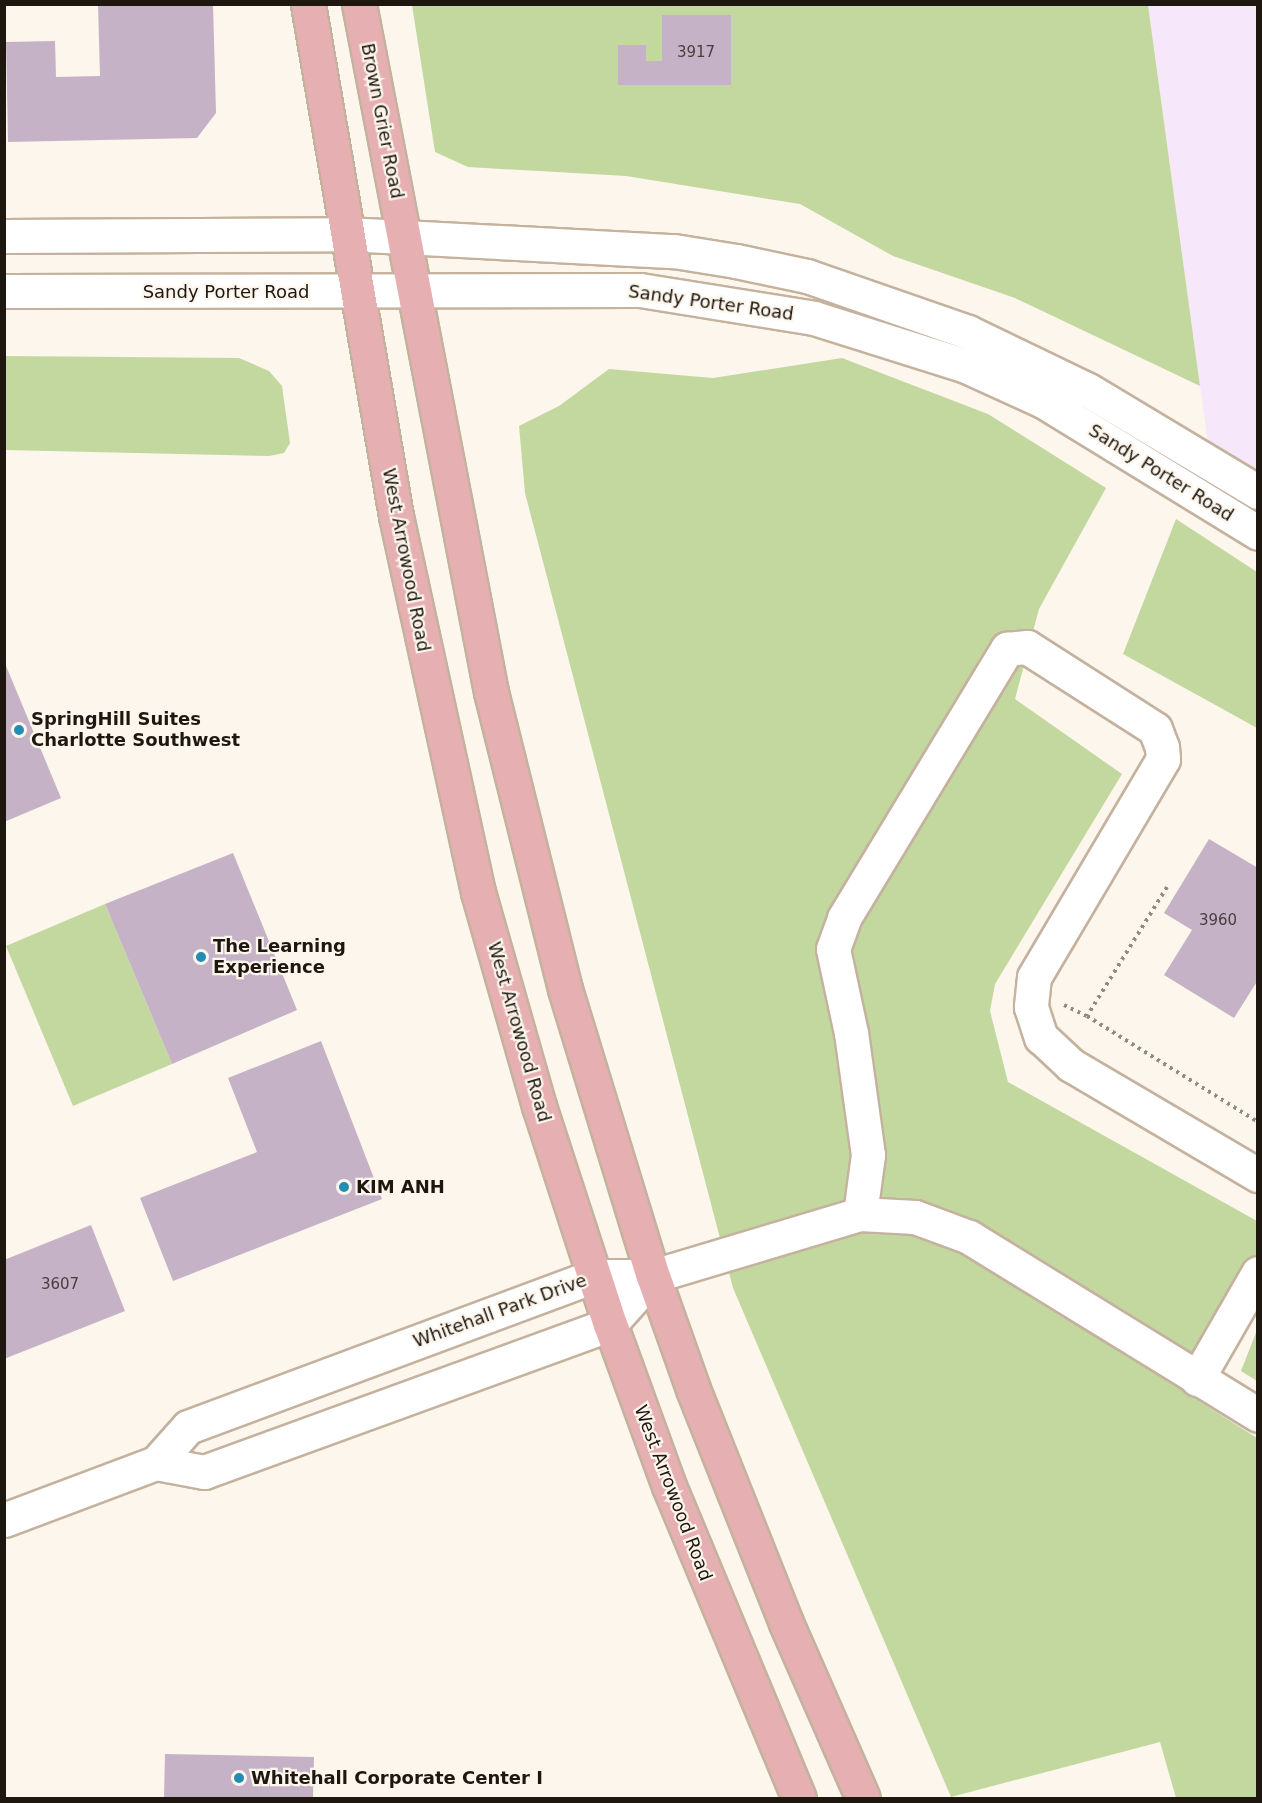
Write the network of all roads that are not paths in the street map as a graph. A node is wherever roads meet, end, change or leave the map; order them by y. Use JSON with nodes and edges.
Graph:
{"nodes":[{"id":1,"x":308,"y":4,"type":"edge"},
{"id":2,"x":359,"y":4,"type":"edge"},
{"id":3,"x":346,"y":234,"type":"junction"},
{"id":4,"x":4,"y":237,"type":"edge"},
{"id":5,"x":404,"y":238,"type":"junction"},
{"id":6,"x":414,"y":289,"type":"junction"},
{"id":7,"x":356,"y":290,"type":"junction"},
{"id":8,"x":4,"y":291,"type":"edge"},
{"id":9,"x":1257,"y":492,"type":"edge"},
{"id":10,"x":1257,"y":533,"type":"edge"},
{"id":11,"x":1257,"y":1175,"type":"edge"},
{"id":12,"x":860,"y":1214,"type":"junction"},
{"id":13,"x":1257,"y":1273,"type":"edge"},
{"id":14,"x":594,"y":1276,"type":"junction"},
{"id":15,"x":653,"y":1276,"type":"junction"},
{"id":16,"x":610,"y":1324,"type":"junction"},
{"id":17,"x":1197,"y":1379,"type":"junction"},
{"id":18,"x":1257,"y":1415,"type":"edge"},
{"id":19,"x":156,"y":1463,"type":"junction"},
{"id":20,"x":4,"y":1520,"type":"edge"},
{"id":21,"x":800,"y":1798,"type":"edge"},
{"id":22,"x":863,"y":1798,"type":"edge"}],
"edges":[{"from":1,"to":3,"type":"main road"},
{"from":2,"to":5,"type":"main road","name":"Brown Grier Road"},
{"from":3,"to":4,"type":"street","name":"Sandy Porter Road"},
{"from":3,"to":5,"type":"street","name":"Sandy Porter Road"},
{"from":3,"to":7,"type":"main road","name":"West Arrowood Road"},
{"from":5,"to":6,"type":"main road"},
{"from":5,"to":9,"type":"street","name":"Sandy Porter Road"},
{"from":6,"to":7,"type":"street","name":"Sandy Porter Road"},
{"from":6,"to":10,"type":"street","name":"Sandy Porter Road"},
{"from":6,"to":15,"type":"main road"},
{"from":7,"to":8,"type":"street","name":"Sandy Porter Road"},
{"from":7,"to":14,"type":"main road","name":"West Arrowood Road"},
{"from":11,"to":12,"type":"street"},
{"from":12,"to":15,"type":"street"},
{"from":12,"to":17,"type":"street"},
{"from":13,"to":17,"type":"street"},
{"from":14,"to":15,"type":"street","name":"Whitehall Park Drive"},
{"from":14,"to":16,"type":"main road","name":"West Arrowood Road"},
{"from":14,"to":19,"type":"street","name":"Whitehall Park Drive"},
{"from":15,"to":16,"type":"street"},
{"from":15,"to":22,"type":"main road"},
{"from":16,"to":19,"type":"street"},
{"from":16,"to":21,"type":"main road","name":"West Arrowood Road"},
{"from":17,"to":18,"type":"street"},
{"from":19,"to":20,"type":"street","name":"Whitehall Park Drive"}]}
